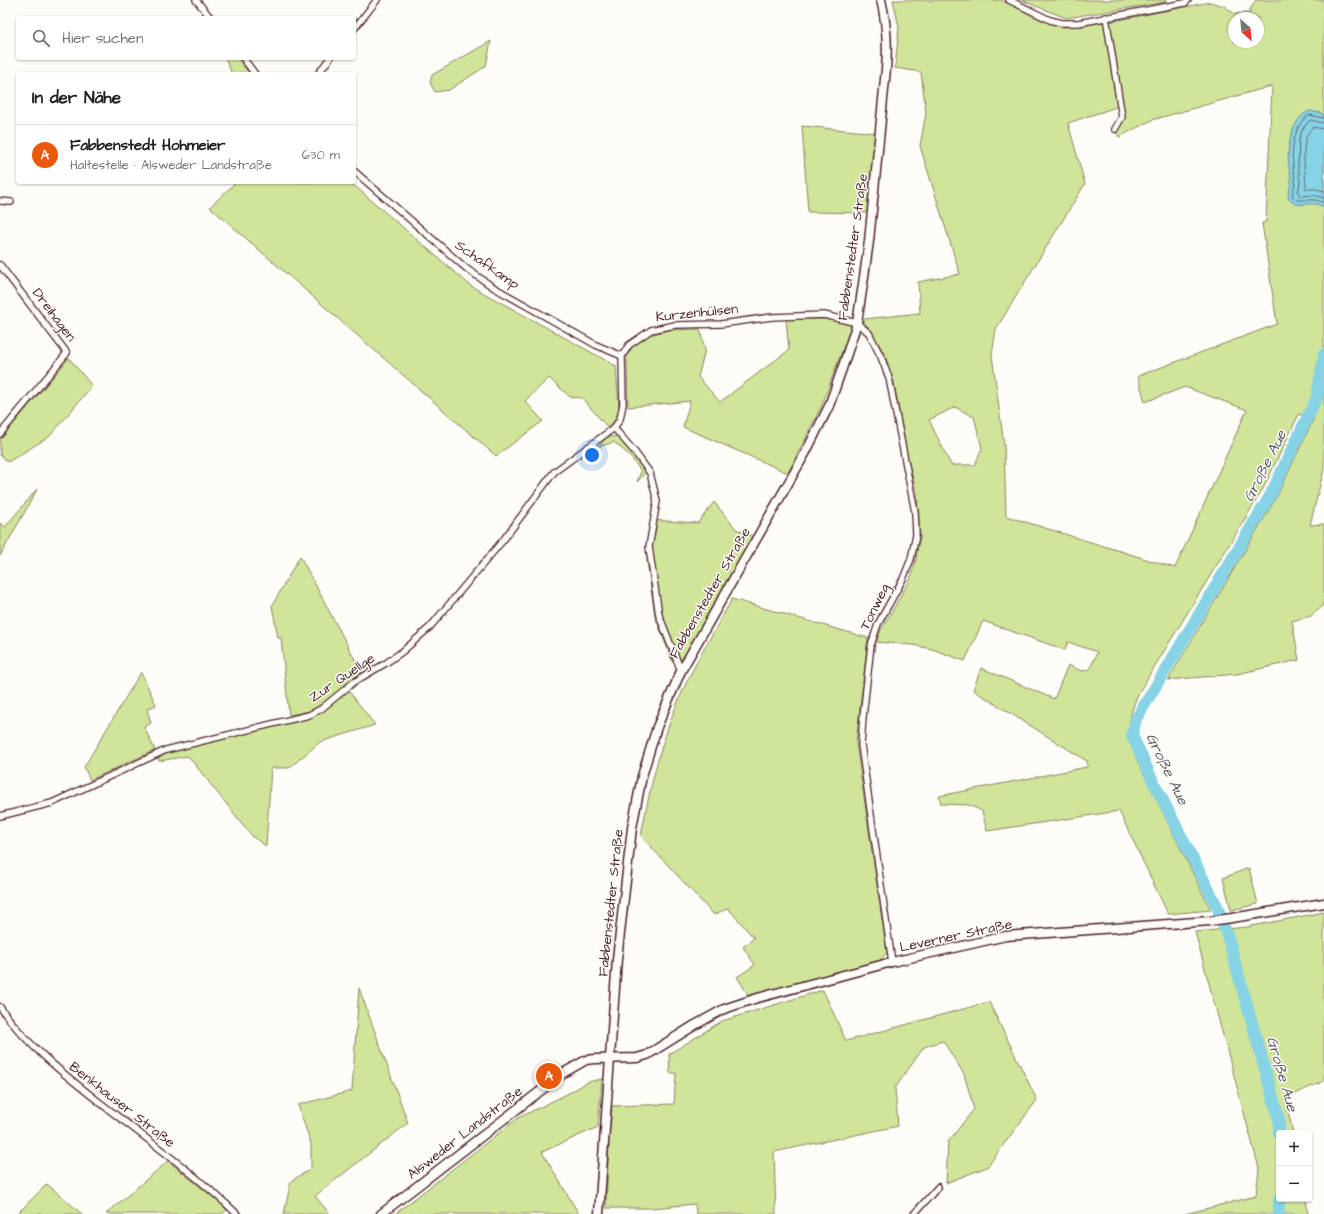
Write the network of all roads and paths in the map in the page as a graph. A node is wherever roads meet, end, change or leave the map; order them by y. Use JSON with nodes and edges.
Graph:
{"nodes":[{"id":1,"x":196,"y":0,"type":"edge"},
{"id":2,"x":377,"y":0,"type":"edge"},
{"id":3,"x":881,"y":0,"type":"edge"},
{"id":4,"x":1009,"y":0,"type":"edge"},
{"id":5,"x":1188,"y":0,"type":"edge"},
{"id":6,"x":209,"y":16,"type":"edge"},
{"id":7,"x":1106,"y":17,"type":"junction"},
{"id":8,"x":356,"y":26,"type":"edge"},
{"id":9,"x":244,"y":60,"type":"edge"},
{"id":10,"x":328,"y":60,"type":"edge"},
{"id":11,"x":254,"y":72,"type":"edge"},
{"id":12,"x":320,"y":72,"type":"edge"},
{"id":13,"x":1115,"y":129,"type":"dead end"},
{"id":14,"x":356,"y":173,"type":"edge"},
{"id":15,"x":0,"y":201,"type":"edge"},
{"id":16,"x":11,"y":202,"type":"dead end"},
{"id":17,"x":0,"y":265,"type":"edge"},
{"id":18,"x":857,"y":323,"type":"junction"},
{"id":19,"x":622,"y":356,"type":"junction"},
{"id":20,"x":614,"y":428,"type":"junction"},
{"id":21,"x":0,"y":434,"type":"edge"},
{"id":22,"x":681,"y":671,"type":"junction"},
{"id":23,"x":0,"y":816,"type":"edge"},
{"id":24,"x":1324,"y":903,"type":"edge"},
{"id":25,"x":892,"y":962,"type":"junction"},
{"id":26,"x":0,"y":1007,"type":"edge"},
{"id":27,"x":610,"y":1059,"type":"junction"},
{"id":28,"x":938,"y":1187,"type":"dead end"},
{"id":29,"x":237,"y":1214,"type":"edge"},
{"id":30,"x":381,"y":1214,"type":"edge"},
{"id":31,"x":599,"y":1214,"type":"edge"},
{"id":32,"x":914,"y":1214,"type":"edge"}],
"edges":[{"from":1,"to":6,"type":"street"},
{"from":2,"to":8,"type":"street"},
{"from":3,"to":18,"type":"street","name":"Fabbenstedter Straße"},
{"from":4,"to":7,"type":"street"},
{"from":5,"to":7,"type":"street"},
{"from":7,"to":13,"type":"street"},
{"from":9,"to":11,"type":"street"},
{"from":10,"to":12,"type":"street"},
{"from":14,"to":19,"type":"street","name":"Schafkamp"},
{"from":15,"to":16,"type":"street"},
{"from":17,"to":21,"type":"street","name":"Dreihagen"},
{"from":18,"to":19,"type":"street","name":"Kurzenhülsen"},
{"from":18,"to":22,"type":"street","name":"Fabbenstedter Straße"},
{"from":18,"to":25,"type":"street","name":"Tonweg"},
{"from":19,"to":20,"type":"street"},
{"from":20,"to":22,"type":"street"},
{"from":20,"to":23,"type":"street","name":"Zur Quellge"},
{"from":22,"to":27,"type":"street","name":"Fabbenstedter Straße"},
{"from":24,"to":25,"type":"street","name":"Leverner Straße"},
{"from":25,"to":27,"type":"street","name":"Leverner Straße"},
{"from":26,"to":29,"type":"street","name":"Benkhauser Straße"},
{"from":27,"to":30,"type":"street","name":"Alsweder Landstraße"},
{"from":27,"to":31,"type":"street","name":"Fabbenstedter Straße"},
{"from":28,"to":32,"type":"street"}]}
